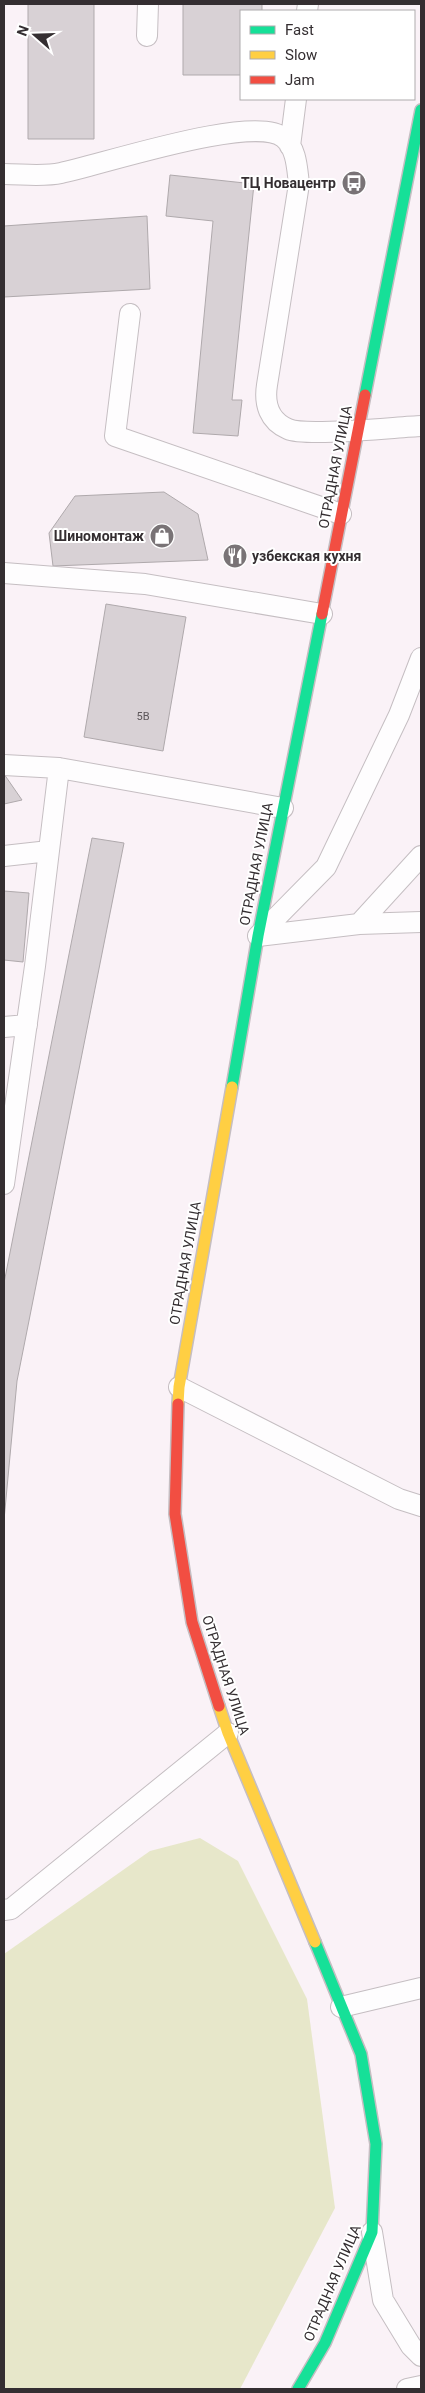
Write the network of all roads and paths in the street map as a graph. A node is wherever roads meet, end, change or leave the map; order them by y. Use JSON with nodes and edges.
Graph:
{"nodes":[{"id":1,"x":148,"y":4,"type":"edge"},
{"id":2,"x":146,"y":36,"type":"dead end"},
{"id":3,"x":296,"y":100,"type":"edge"},
{"id":4,"x":421,"y":110,"type":"edge"},
{"id":5,"x":290,"y":146,"type":"junction"},
{"id":6,"x":4,"y":174,"type":"edge"},
{"id":7,"x":130,"y":314,"type":"dead end"},
{"id":8,"x":421,"y":426,"type":"edge"},
{"id":9,"x":358,"y":430,"type":"junction"},
{"id":10,"x":341,"y":514,"type":"junction"},
{"id":11,"x":4,"y":573,"type":"edge"},
{"id":12,"x":322,"y":614,"type":"junction"},
{"id":13,"x":421,"y":658,"type":"edge"},
{"id":14,"x":4,"y":765,"type":"edge"},
{"id":15,"x":59,"y":768,"type":"junction"},
{"id":16,"x":283,"y":808,"type":"junction"},
{"id":17,"x":49,"y":851,"type":"junction"},
{"id":18,"x":4,"y":856,"type":"edge"},
{"id":19,"x":421,"y":856,"type":"edge"},
{"id":20,"x":421,"y":922,"type":"edge"},
{"id":21,"x":359,"y":924,"type":"junction"},
{"id":22,"x":258,"y":936,"type":"junction"},
{"id":23,"x":27,"y":1025,"type":"junction"},
{"id":24,"x":4,"y":1027,"type":"edge"},
{"id":25,"x":4,"y":1184,"type":"edge"},
{"id":26,"x":179,"y":1387,"type":"junction"},
{"id":27,"x":421,"y":1506,"type":"edge"},
{"id":28,"x":228,"y":1733,"type":"junction"},
{"id":29,"x":4,"y":1910,"type":"edge"},
{"id":30,"x":421,"y":1988,"type":"edge"},
{"id":31,"x":341,"y":2007,"type":"junction"},
{"id":32,"x":372,"y":2232,"type":"junction"},
{"id":33,"x":421,"y":2356,"type":"edge"},
{"id":34,"x":421,"y":2386,"type":"edge"},
{"id":35,"x":298,"y":2389,"type":"edge"},
{"id":36,"x":407,"y":2389,"type":"edge"}],
"edges":[{"from":1,"to":2,"type":"lane"},
{"from":3,"to":5,"type":"lane"},
{"from":4,"to":9,"type":"main road","name":"ОТРАДНАЯ УЛИЦА"},
{"from":5,"to":6,"type":"lane"},
{"from":5,"to":9,"type":"lane"},
{"from":7,"to":10,"type":"lane"},
{"from":8,"to":9,"type":"lane"},
{"from":9,"to":10,"type":"main road","name":"ОТРАДНАЯ УЛИЦА"},
{"from":10,"to":12,"type":"main road","name":"ОТРАДНАЯ УЛИЦА"},
{"from":11,"to":12,"type":"lane"},
{"from":12,"to":16,"type":"main road","name":"ОТРАДНАЯ УЛИЦА"},
{"from":13,"to":22,"type":"lane"},
{"from":14,"to":15,"type":"lane"},
{"from":15,"to":16,"type":"lane"},
{"from":15,"to":17,"type":"lane"},
{"from":16,"to":22,"type":"main road","name":"ОТРАДНАЯ УЛИЦА"},
{"from":17,"to":18,"type":"lane"},
{"from":17,"to":23,"type":"lane"},
{"from":19,"to":21,"type":"lane"},
{"from":20,"to":21,"type":"lane"},
{"from":21,"to":22,"type":"lane"},
{"from":22,"to":26,"type":"main road","name":"ОТРАДНАЯ УЛИЦА"},
{"from":23,"to":24,"type":"lane"},
{"from":23,"to":25,"type":"lane"},
{"from":26,"to":27,"type":"lane"},
{"from":26,"to":28,"type":"main road","name":"ОТРАДНАЯ УЛИЦА"},
{"from":28,"to":29,"type":"lane"},
{"from":28,"to":31,"type":"main road","name":"ОТРАДНАЯ УЛИЦА"},
{"from":30,"to":31,"type":"lane"},
{"from":31,"to":32,"type":"main road","name":"ОТРАДНАЯ УЛИЦА"},
{"from":32,"to":33,"type":"lane"},
{"from":32,"to":35,"type":"main road","name":"ОТРАДНАЯ УЛИЦА"},
{"from":34,"to":36,"type":"lane"}]}
